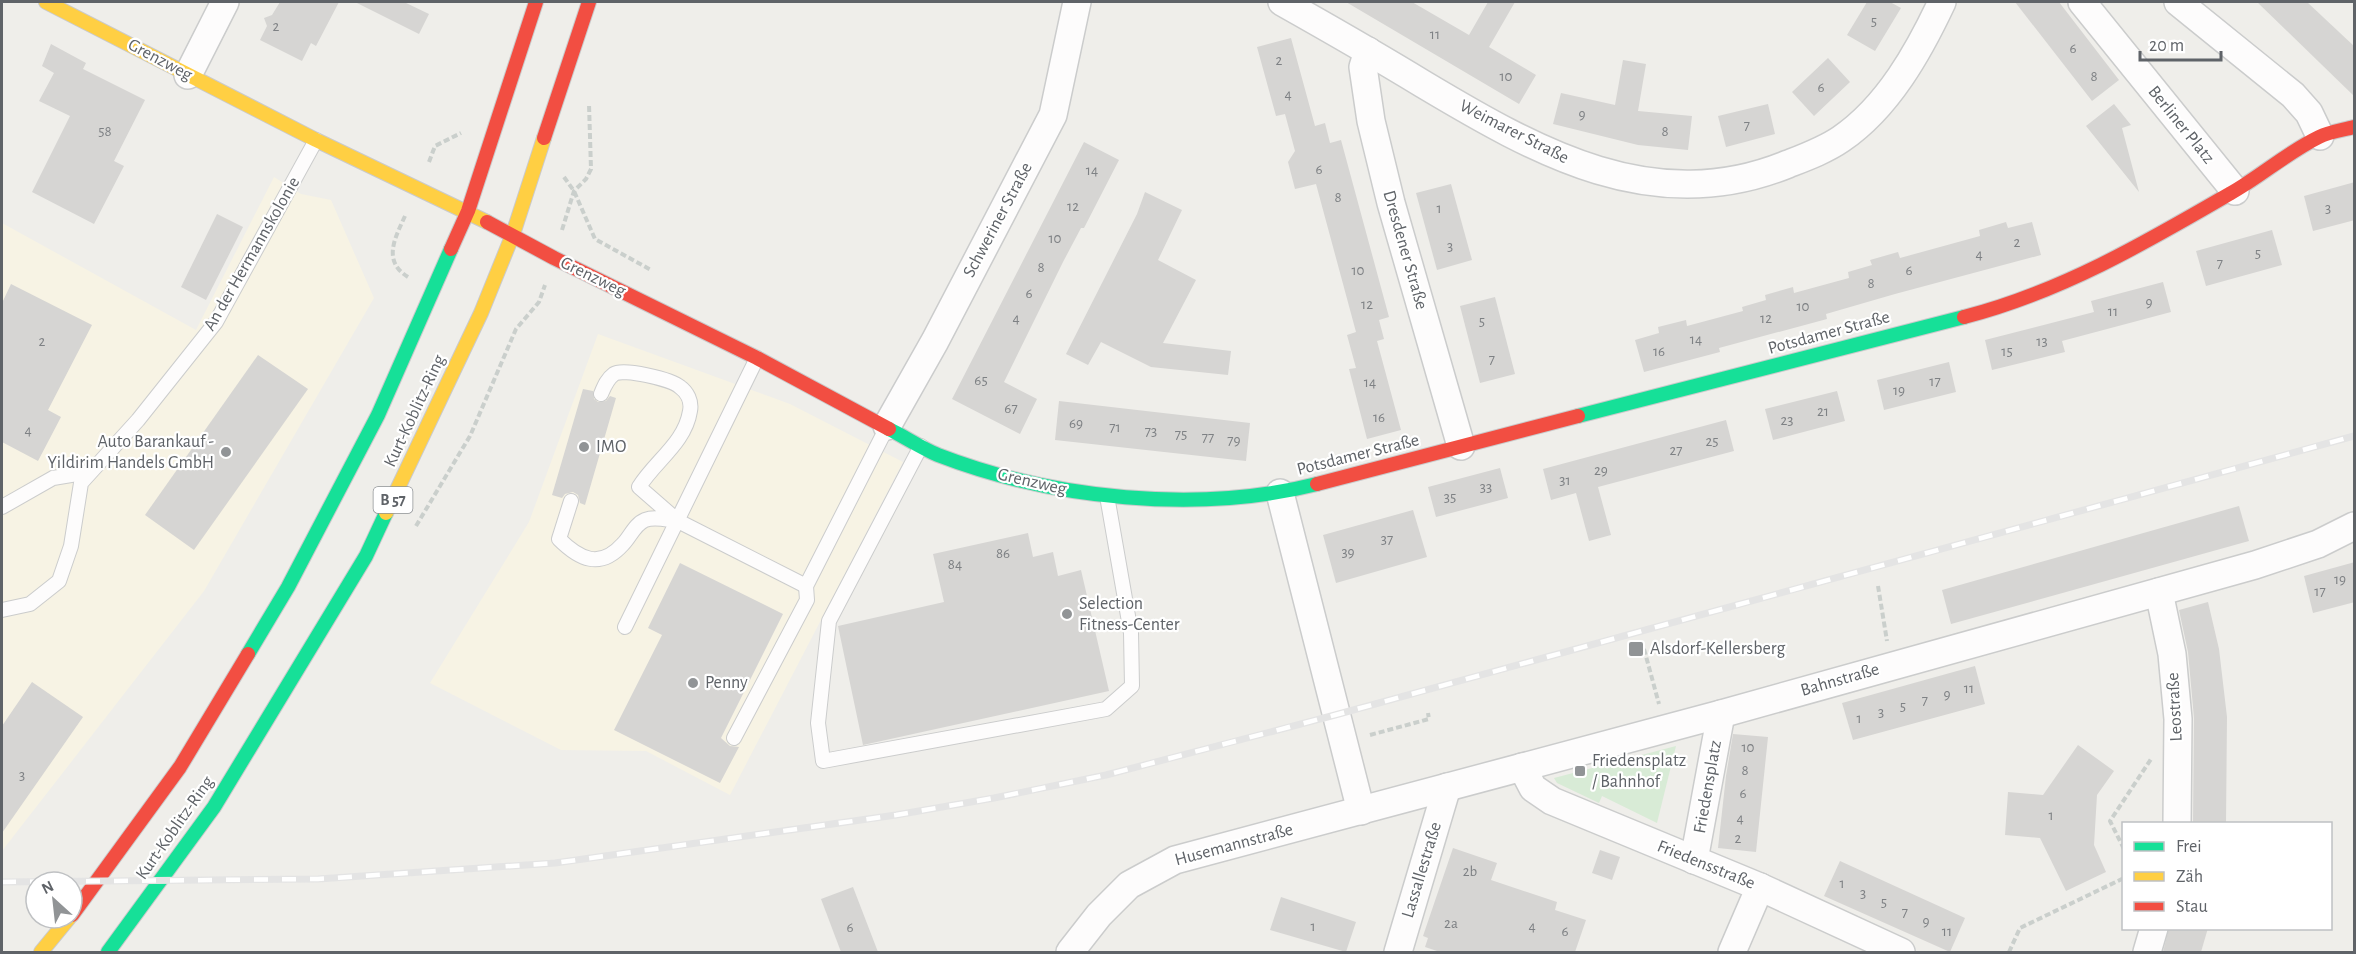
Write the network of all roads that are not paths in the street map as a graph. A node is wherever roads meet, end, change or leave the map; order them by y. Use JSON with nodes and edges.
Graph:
{"nodes":[{"id":1,"x":46,"y":2,"type":"edge"},
{"id":2,"x":225,"y":2,"type":"edge"},
{"id":3,"x":536,"y":2,"type":"edge"},
{"id":4,"x":589,"y":2,"type":"edge"},
{"id":5,"x":1077,"y":2,"type":"edge"},
{"id":6,"x":1282,"y":2,"type":"edge"},
{"id":7,"x":1942,"y":2,"type":"edge"},
{"id":8,"x":2082,"y":2,"type":"edge"},
{"id":9,"x":2178,"y":2,"type":"edge"},
{"id":10,"x":1368,"y":51,"type":"junction"},
{"id":11,"x":188,"y":75,"type":"junction"},
{"id":12,"x":2355,"y":127,"type":"edge"},
{"id":13,"x":2320,"y":136,"type":"junction"},
{"id":14,"x":316,"y":140,"type":"junction"},
{"id":15,"x":2235,"y":191,"type":"junction"},
{"id":16,"x":468,"y":211,"type":"junction"},
{"id":17,"x":513,"y":234,"type":"junction"},
{"id":18,"x":757,"y":358,"type":"junction"},
{"id":19,"x":601,"y":394,"type":"dead end"},
{"id":20,"x":887,"y":426,"type":"junction"},
{"id":21,"x":921,"y":445,"type":"junction"},
{"id":22,"x":1461,"y":446,"type":"junction"},
{"id":23,"x":88,"y":472,"type":"junction"},
{"id":24,"x":1280,"y":493,"type":"junction"},
{"id":25,"x":1107,"y":496,"type":"junction"},
{"id":26,"x":571,"y":501,"type":"dead end"},
{"id":27,"x":2,"y":507,"type":"edge"},
{"id":28,"x":678,"y":521,"type":"junction"},
{"id":29,"x":2355,"y":525,"type":"edge"},
{"id":30,"x":2355,"y":538,"type":"edge"},
{"id":31,"x":2318,"y":544,"type":"junction"},
{"id":32,"x":806,"y":586,"type":"junction"},
{"id":33,"x":2159,"y":592,"type":"junction"},
{"id":34,"x":2,"y":610,"type":"edge"},
{"id":35,"x":625,"y":627,"type":"dead end"},
{"id":36,"x":1721,"y":714,"type":"junction"},
{"id":37,"x":734,"y":738,"type":"dead end"},
{"id":38,"x":1522,"y":767,"type":"junction"},
{"id":39,"x":1447,"y":787,"type":"junction"},
{"id":40,"x":1361,"y":811,"type":"junction"},
{"id":41,"x":2177,"y":822,"type":"edge"},
{"id":42,"x":1694,"y":860,"type":"junction"},
{"id":43,"x":1760,"y":887,"type":"junction"},
{"id":44,"x":84,"y":898,"type":"edge"},
{"id":45,"x":59,"y":930,"type":"edge"},
{"id":46,"x":2153,"y":930,"type":"edge"},
{"id":47,"x":41,"y":952,"type":"edge"},
{"id":48,"x":108,"y":952,"type":"edge"},
{"id":49,"x":1070,"y":952,"type":"edge"},
{"id":50,"x":1398,"y":952,"type":"edge"},
{"id":51,"x":1732,"y":952,"type":"edge"},
{"id":52,"x":1901,"y":952,"type":"edge"},
{"id":53,"x":2146,"y":952,"type":"edge"}],
"edges":[{"from":1,"to":11,"type":"street","name":"Grenzweg"},
{"from":2,"to":11,"type":"street"},
{"from":3,"to":16,"type":"street","name":"Kurt-Koblitz-Ring"},
{"from":4,"to":17,"type":"street","name":"Kurt-Koblitz-Ring","number":"B 57"},
{"from":5,"to":20,"type":"street","name":"Schweriner Straße"},
{"from":6,"to":10,"type":"street","name":"Weimarer Straße"},
{"from":7,"to":10,"type":"street","name":"Weimarer Straße"},
{"from":8,"to":15,"type":"street","name":"Berliner Platz"},
{"from":9,"to":13,"type":"street"},
{"from":10,"to":22,"type":"street","name":"Dresdener Straße"},
{"from":11,"to":14,"type":"street","name":"Grenzweg"},
{"from":12,"to":13,"type":"street","name":"Potsdamer Straße"},
{"from":13,"to":15,"type":"street","name":"Potsdamer Straße"},
{"from":14,"to":16,"type":"street","name":"Grenzweg"},
{"from":14,"to":23,"type":"lane","name":"An der Hermannskolonie"},
{"from":15,"to":22,"type":"street","name":"Potsdamer Straße"},
{"from":16,"to":17,"type":"street","name":"Grenzweg"},
{"from":16,"to":44,"type":"street","name":"Kurt-Koblitz-Ring"},
{"from":17,"to":18,"type":"street","name":"Grenzweg"},
{"from":17,"to":48,"type":"street","name":"Kurt-Koblitz-Ring","number":"B 57"},
{"from":18,"to":20,"type":"street","name":"Grenzweg"},
{"from":18,"to":28,"type":"lane"},
{"from":19,"to":28,"type":"lane"},
{"from":20,"to":21,"type":"street","name":"Grenzweg"},
{"from":20,"to":32,"type":"lane"},
{"from":21,"to":25,"type":"street","name":"Grenzweg"},
{"from":21,"to":25,"type":"lane"},
{"from":22,"to":24,"type":"street","name":"Potsdamer Straße"},
{"from":23,"to":27,"type":"lane"},
{"from":23,"to":34,"type":"lane","name":"An der Hermannskolonie"},
{"from":24,"to":25,"type":"street","name":"Grenzweg"},
{"from":24,"to":40,"type":"street"},
{"from":26,"to":28,"type":"lane"},
{"from":28,"to":32,"type":"lane"},
{"from":28,"to":35,"type":"lane"},
{"from":29,"to":31,"type":"street","name":"Bahnstraße"},
{"from":30,"to":31,"type":"street","name":"Bahnstraße"},
{"from":31,"to":33,"type":"street","name":"Bahnstraße"},
{"from":32,"to":37,"type":"lane"},
{"from":33,"to":36,"type":"street","name":"Bahnstraße"},
{"from":33,"to":41,"type":"street","name":"Leostraße"},
{"from":36,"to":38,"type":"street","name":"Bahnstraße"},
{"from":36,"to":42,"type":"street","name":"Friedensplatz"},
{"from":38,"to":39,"type":"street","name":"Bahnstraße"},
{"from":38,"to":42,"type":"street","name":"Friedensstraße"},
{"from":39,"to":40,"type":"street","name":"Bahnstraße"},
{"from":39,"to":50,"type":"street","name":"Lassallestraße"},
{"from":40,"to":49,"type":"street","name":"Husemannstraße"},
{"from":42,"to":43,"type":"street","name":"Friedensstraße"},
{"from":43,"to":51,"type":"street"},
{"from":43,"to":52,"type":"street","name":"Friedensstraße"},
{"from":45,"to":47,"type":"street","name":"Kurt-Koblitz-Ring"},
{"from":46,"to":53,"type":"street"}]}
